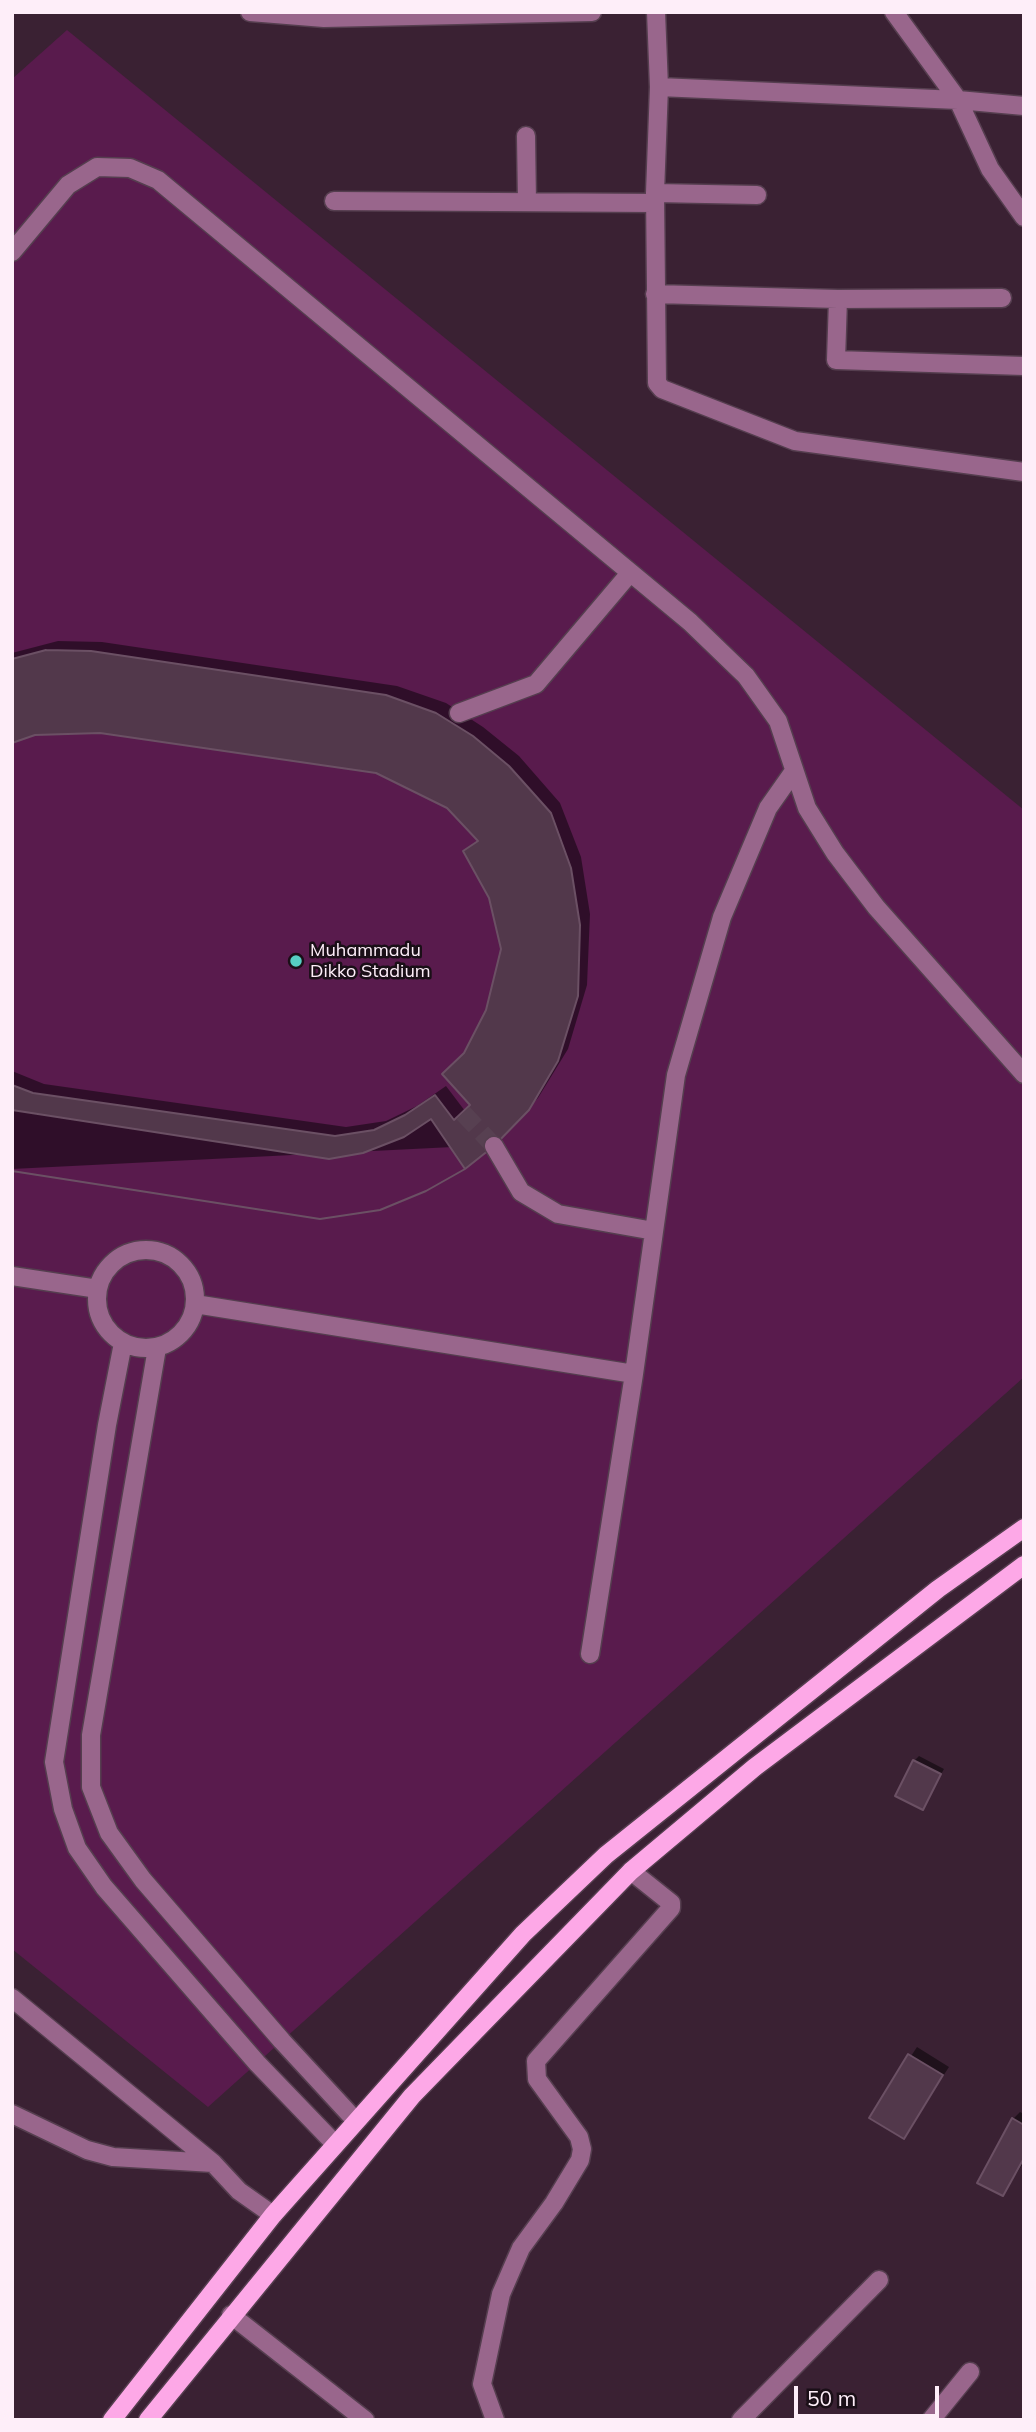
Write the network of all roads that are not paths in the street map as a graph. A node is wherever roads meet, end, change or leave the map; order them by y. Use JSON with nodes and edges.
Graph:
{"nodes":[{"id":1,"x":250,"y":12,"type":"edge"},
{"id":2,"x":592,"y":12,"type":"edge"},
{"id":3,"x":656,"y":12,"type":"edge"},
{"id":4,"x":894,"y":12,"type":"edge"},
{"id":5,"x":387,"y":14,"type":"edge"},
{"id":6,"x":659,"y":87,"type":"junction"},
{"id":7,"x":958,"y":100,"type":"junction"},
{"id":8,"x":1024,"y":106,"type":"edge"},
{"id":9,"x":526,"y":136,"type":"dead end"},
{"id":10,"x":757,"y":195,"type":"dead end"},
{"id":11,"x":655,"y":198,"type":"junction"},
{"id":12,"x":334,"y":201,"type":"dead end"},
{"id":13,"x":527,"y":202,"type":"junction"},
{"id":14,"x":1024,"y":217,"type":"edge"},
{"id":15,"x":12,"y":252,"type":"edge"},
{"id":16,"x":655,"y":294,"type":"junction"},
{"id":17,"x":1002,"y":298,"type":"dead end"},
{"id":18,"x":838,"y":299,"type":"junction"},
{"id":19,"x":1024,"y":366,"type":"edge"},
{"id":20,"x":1024,"y":472,"type":"edge"},
{"id":21,"x":630,"y":573,"type":"junction"},
{"id":22,"x":459,"y":713,"type":"dead end"},
{"id":23,"x":794,"y":771,"type":"junction"},
{"id":24,"x":1024,"y":1074,"type":"edge"},
{"id":25,"x":495,"y":1146,"type":"tunnel mouth"},
{"id":26,"x":654,"y":1231,"type":"junction"},
{"id":27,"x":12,"y":1276,"type":"edge"},
{"id":28,"x":98,"y":1289,"type":"junction"},
{"id":29,"x":195,"y":1304,"type":"junction"},
{"id":30,"x":123,"y":1343,"type":"junction"},
{"id":31,"x":158,"y":1348,"type":"junction"},
{"id":32,"x":634,"y":1374,"type":"junction"},
{"id":33,"x":1024,"y":1528,"type":"edge"},
{"id":34,"x":1024,"y":1565,"type":"edge"},
{"id":35,"x":590,"y":1654,"type":"dead end"},
{"id":36,"x":631,"y":1871,"type":"junction"},
{"id":37,"x":12,"y":1998,"type":"edge"},
{"id":38,"x":12,"y":2115,"type":"edge"},
{"id":39,"x":355,"y":2120,"type":"junction"},
{"id":40,"x":335,"y":2144,"type":"junction"},
{"id":41,"x":213,"y":2162,"type":"junction"},
{"id":42,"x":273,"y":2215,"type":"junction"},
{"id":43,"x":879,"y":2280,"type":"dead end"},
{"id":44,"x":231,"y":2315,"type":"junction"},
{"id":45,"x":970,"y":2372,"type":"dead end"},
{"id":46,"x":112,"y":2420,"type":"edge"},
{"id":47,"x":148,"y":2420,"type":"edge"},
{"id":48,"x":365,"y":2420,"type":"edge"},
{"id":49,"x":495,"y":2420,"type":"edge"},
{"id":50,"x":741,"y":2420,"type":"edge"},
{"id":51,"x":931,"y":2420,"type":"edge"}],
"edges":[{"from":1,"to":5,"type":"street"},
{"from":2,"to":5,"type":"street"},
{"from":3,"to":6,"type":"street"},
{"from":4,"to":7,"type":"street"},
{"from":6,"to":7,"type":"street"},
{"from":6,"to":11,"type":"street"},
{"from":7,"to":8,"type":"street"},
{"from":7,"to":14,"type":"street"},
{"from":9,"to":13,"type":"street"},
{"from":10,"to":11,"type":"street"},
{"from":11,"to":13,"type":"street"},
{"from":11,"to":16,"type":"street"},
{"from":12,"to":13,"type":"street"},
{"from":15,"to":21,"type":"street"},
{"from":16,"to":18,"type":"street"},
{"from":16,"to":20,"type":"street"},
{"from":17,"to":18,"type":"street"},
{"from":18,"to":19,"type":"street"},
{"from":21,"to":22,"type":"street"},
{"from":21,"to":23,"type":"street"},
{"from":23,"to":24,"type":"street"},
{"from":23,"to":26,"type":"street"},
{"from":25,"to":26,"type":"street"},
{"from":26,"to":32,"type":"street"},
{"from":27,"to":28,"type":"street"},
{"from":28,"to":29,"type":"street"},
{"from":28,"to":30,"type":"street"},
{"from":29,"to":31,"type":"street"},
{"from":29,"to":32,"type":"street"},
{"from":30,"to":31,"type":"street"},
{"from":30,"to":40,"type":"street"},
{"from":31,"to":39,"type":"street"},
{"from":32,"to":35,"type":"street"},
{"from":33,"to":39,"type":"main road"},
{"from":34,"to":36,"type":"main road"},
{"from":36,"to":44,"type":"main road"},
{"from":36,"to":49,"type":"street"},
{"from":37,"to":41,"type":"street"},
{"from":38,"to":41,"type":"street"},
{"from":39,"to":40,"type":"main road"},
{"from":40,"to":42,"type":"main road"},
{"from":41,"to":42,"type":"street"},
{"from":42,"to":46,"type":"main road"},
{"from":43,"to":50,"type":"street"},
{"from":44,"to":47,"type":"main road"},
{"from":44,"to":48,"type":"street"},
{"from":45,"to":51,"type":"street"}]}
